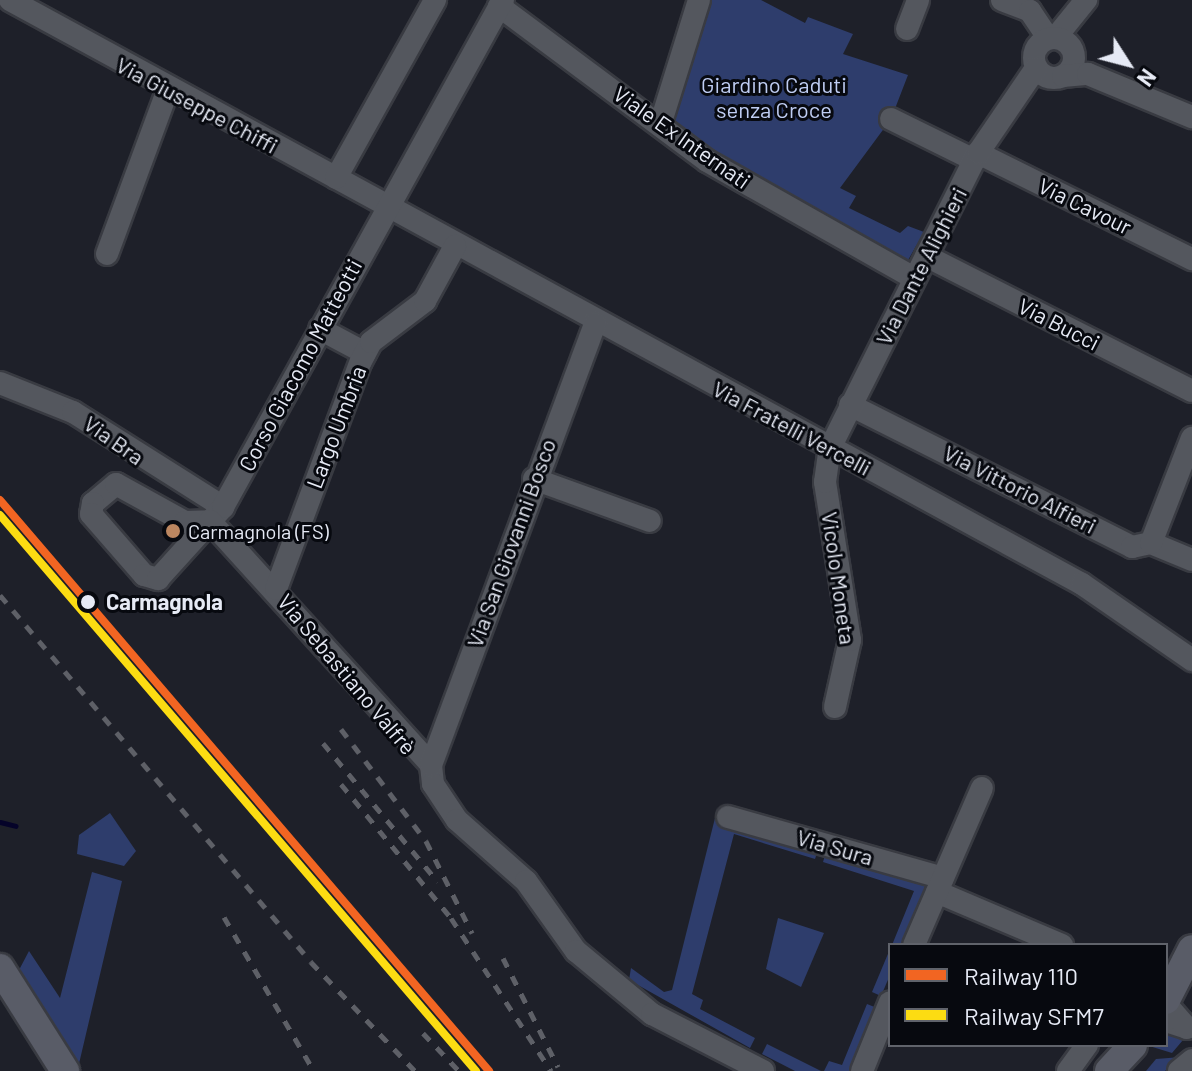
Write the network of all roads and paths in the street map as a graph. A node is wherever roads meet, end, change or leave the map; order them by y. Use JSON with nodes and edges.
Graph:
{"nodes":[{"id":1,"x":10,"y":0,"type":"edge"},
{"id":2,"x":435,"y":0,"type":"edge"},
{"id":3,"x":699,"y":0,"type":"edge"},
{"id":4,"x":918,"y":0,"type":"edge"},
{"id":5,"x":1002,"y":0,"type":"edge"},
{"id":6,"x":1086,"y":0,"type":"edge"},
{"id":7,"x":501,"y":3,"type":"edge"},
{"id":8,"x":907,"y":29,"type":"dead end"},
{"id":9,"x":1064,"y":40,"type":"junction"},
{"id":10,"x":1049,"y":74,"type":"junction"},
{"id":11,"x":1088,"y":74,"type":"junction"},
{"id":12,"x":167,"y":92,"type":"junction"},
{"id":13,"x":1192,"y":117,"type":"edge"},
{"id":14,"x":891,"y":119,"type":"dead end"},
{"id":15,"x":661,"y":122,"type":"junction"},
{"id":16,"x":976,"y":156,"type":"junction"},
{"id":17,"x":336,"y":178,"type":"junction"},
{"id":18,"x":386,"y":206,"type":"junction"},
{"id":19,"x":455,"y":246,"type":"junction"},
{"id":20,"x":107,"y":254,"type":"dead end"},
{"id":21,"x":926,"y":256,"type":"junction"},
{"id":22,"x":1192,"y":259,"type":"edge"},
{"id":23,"x":914,"y":278,"type":"junction"},
{"id":24,"x":595,"y":323,"type":"junction"},
{"id":25,"x":320,"y":329,"type":"junction"},
{"id":26,"x":365,"y":353,"type":"junction"},
{"id":27,"x":0,"y":383,"type":"edge"},
{"id":28,"x":1192,"y":391,"type":"edge"},
{"id":29,"x":850,"y":405,"type":"junction"},
{"id":30,"x":1192,"y":438,"type":"edge"},
{"id":31,"x":830,"y":448,"type":"junction"},
{"id":32,"x":125,"y":451,"type":"junction"},
{"id":33,"x":534,"y":479,"type":"junction"},
{"id":34,"x":116,"y":484,"type":"junction"},
{"id":35,"x":216,"y":514,"type":"junction"},
{"id":36,"x":650,"y":521,"type":"dead end"},
{"id":37,"x":1151,"y":543,"type":"junction"},
{"id":38,"x":1192,"y":560,"type":"edge"},
{"id":39,"x":276,"y":589,"type":"junction"},
{"id":40,"x":1192,"y":660,"type":"edge"},
{"id":41,"x":835,"y":707,"type":"dead end"},
{"id":42,"x":431,"y":765,"type":"junction"},
{"id":43,"x":982,"y":788,"type":"dead end"},
{"id":44,"x":728,"y":817,"type":"dead end"},
{"id":45,"x":940,"y":885,"type":"junction"},
{"id":46,"x":915,"y":943,"type":"edge"},
{"id":47,"x":1058,"y":943,"type":"edge"},
{"id":48,"x":1191,"y":951,"type":"edge"},
{"id":49,"x":0,"y":968,"type":"edge"},
{"id":50,"x":1168,"y":979,"type":"edge"},
{"id":51,"x":1168,"y":999,"type":"edge"},
{"id":52,"x":888,"y":1007,"type":"edge"},
{"id":53,"x":1086,"y":1047,"type":"edge"},
{"id":54,"x":1192,"y":1060,"type":"edge"},
{"id":55,"x":65,"y":1071,"type":"edge"},
{"id":56,"x":763,"y":1071,"type":"edge"},
{"id":57,"x":862,"y":1071,"type":"edge"},
{"id":58,"x":1068,"y":1071,"type":"edge"},
{"id":59,"x":1179,"y":1071,"type":"edge"}],
"edges":[{"from":1,"to":12,"type":"street","name":"Via Giuseppe Chiffi"},
{"from":2,"to":17,"type":"street"},
{"from":3,"to":15,"type":"street"},
{"from":4,"to":8,"type":"street"},
{"from":5,"to":9,"type":"street"},
{"from":6,"to":9,"type":"street"},
{"from":7,"to":15,"type":"street","name":"Viale Ex Internati"},
{"from":7,"to":18,"type":"street","name":"Corso Giacomo Matteotti"},
{"from":9,"to":10,"type":"street"},
{"from":9,"to":10,"type":"street"},
{"from":9,"to":11,"type":"street"},
{"from":10,"to":11,"type":"street"},
{"from":10,"to":16,"type":"street","name":"Via Dante Alighieri"},
{"from":11,"to":13,"type":"street"},
{"from":12,"to":17,"type":"street","name":"Via Giuseppe Chiffi"},
{"from":12,"to":20,"type":"street"},
{"from":14,"to":16,"type":"street","name":"Via Cavour"},
{"from":15,"to":23,"type":"street","name":"Viale Ex Internati"},
{"from":16,"to":21,"type":"street","name":"Via Dante Alighieri"},
{"from":16,"to":22,"type":"street","name":"Via Cavour"},
{"from":17,"to":18,"type":"street","name":"Via Giuseppe Chiffi"},
{"from":18,"to":19,"type":"street","name":"Via Fratelli Vercelli"},
{"from":18,"to":25,"type":"street","name":"Corso Giacomo Matteotti"},
{"from":19,"to":24,"type":"street","name":"Via Fratelli Vercelli"},
{"from":19,"to":26,"type":"street","name":"Largo Umbria"},
{"from":21,"to":23,"type":"street","name":"Via Dante Alighieri"},
{"from":21,"to":28,"type":"street","name":"Via Bucci"},
{"from":23,"to":29,"type":"street","name":"Via Dante Alighieri"},
{"from":24,"to":31,"type":"street","name":"Via Fratelli Vercelli"},
{"from":24,"to":33,"type":"street","name":"Via San Giovanni Bosco"},
{"from":25,"to":26,"type":"street"},
{"from":25,"to":35,"type":"street","name":"Corso Giacomo Matteotti"},
{"from":26,"to":39,"type":"street","name":"Largo Umbria"},
{"from":27,"to":32,"type":"street","name":"Via Bra"},
{"from":29,"to":31,"type":"street","name":"Via Dante Alighieri"},
{"from":29,"to":37,"type":"street","name":"Via Vittorio Alfieri"},
{"from":30,"to":37,"type":"street"},
{"from":31,"to":40,"type":"street","name":"Via Fratelli Vercelli"},
{"from":31,"to":41,"type":"street","name":"Vicolo Moneta"},
{"from":32,"to":34,"type":"street"},
{"from":32,"to":35,"type":"street","name":"Via Bra"},
{"from":33,"to":36,"type":"street"},
{"from":33,"to":42,"type":"street","name":"Via San Giovanni Bosco"},
{"from":34,"to":35,"type":"street"},
{"from":34,"to":35,"type":"street","name":"Corso Giacomo Matteotti"},
{"from":35,"to":39,"type":"street","name":"Via Sebastiano Valfrè"},
{"from":37,"to":38,"type":"street","name":"Via Vittorio Alfieri"},
{"from":39,"to":42,"type":"street","name":"Via Sebastiano Valfrè"},
{"from":42,"to":56,"type":"street","name":"Via Sebastiano Valfrè"},
{"from":43,"to":45,"type":"street"},
{"from":44,"to":45,"type":"street","name":"Via Sura"},
{"from":45,"to":46,"type":"street"},
{"from":45,"to":47,"type":"street","name":"Via Sura"},
{"from":48,"to":50,"type":"main road"},
{"from":48,"to":51,"type":"main road"},
{"from":49,"to":55,"type":"main road"},
{"from":52,"to":57,"type":"street"},
{"from":53,"to":58,"type":"street"},
{"from":54,"to":59,"type":"street"}]}
